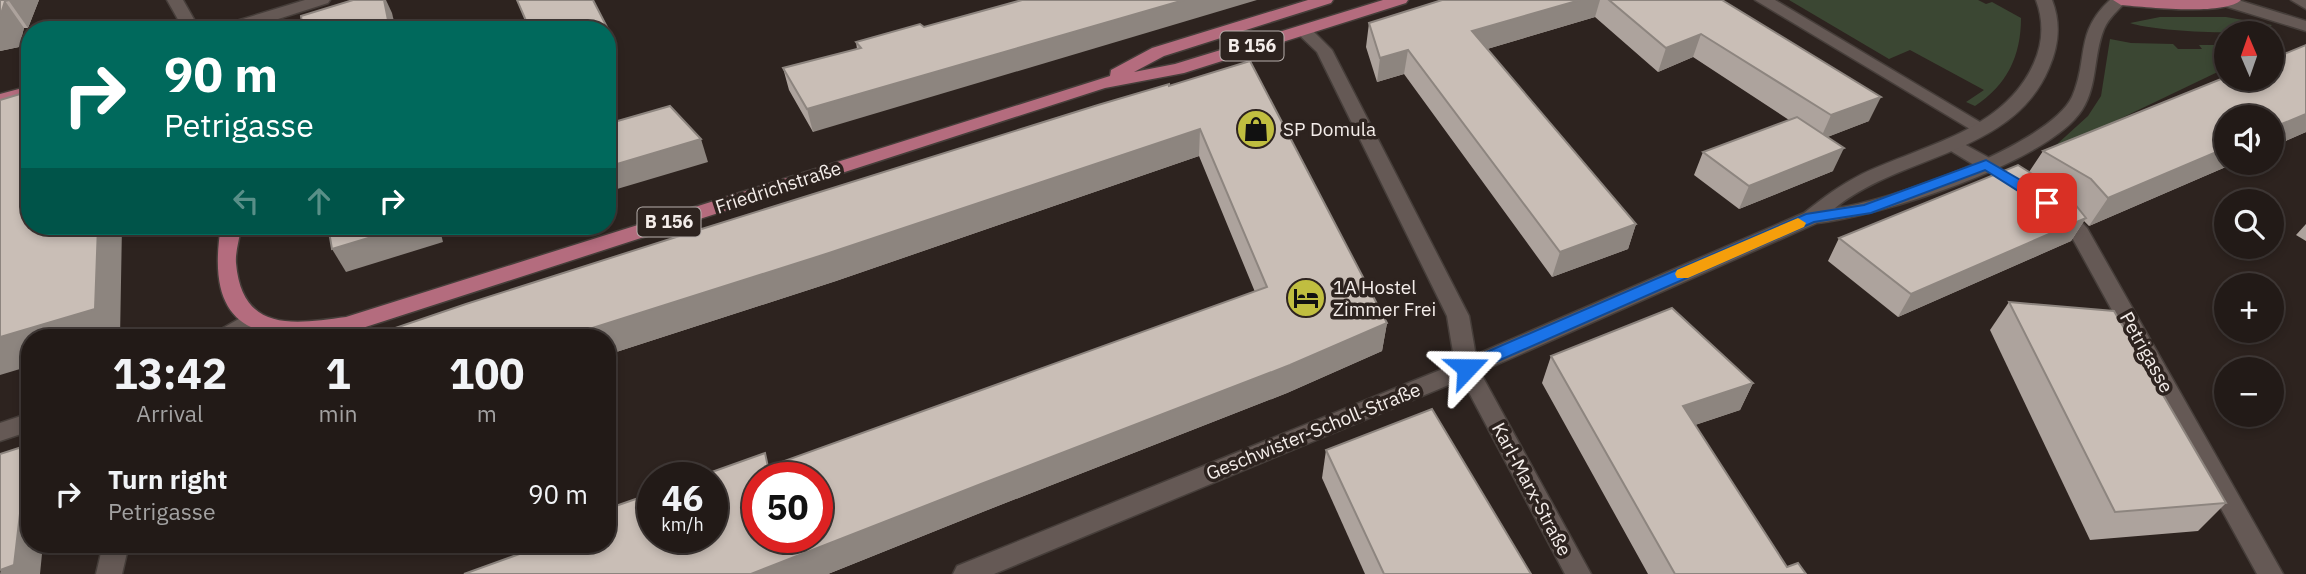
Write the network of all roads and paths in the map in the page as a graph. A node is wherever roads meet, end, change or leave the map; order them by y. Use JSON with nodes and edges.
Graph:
{"nodes":[{"id":1,"x":175,"y":0,"type":"edge"},
{"id":2,"x":322,"y":0,"type":"edge"},
{"id":3,"x":1400,"y":0,"type":"edge"},
{"id":4,"x":1763,"y":0,"type":"edge"},
{"id":5,"x":2043,"y":0,"type":"edge"},
{"id":6,"x":2120,"y":0,"type":"edge"},
{"id":7,"x":2299,"y":0,"type":"edge"},
{"id":8,"x":1315,"y":1,"type":"edge"},
{"id":9,"x":2228,"y":1,"type":"edge"},
{"id":10,"x":2306,"y":4,"type":"edge"},
{"id":11,"x":187,"y":21,"type":"edge"},
{"id":12,"x":255,"y":21,"type":"edge"},
{"id":13,"x":2306,"y":26,"type":"edge"},
{"id":14,"x":1303,"y":30,"type":"junction"},
{"id":15,"x":1102,"y":83,"type":"junction"},
{"id":16,"x":21,"y":94,"type":"edge"},
{"id":17,"x":0,"y":100,"type":"edge"},
{"id":18,"x":1981,"y":128,"type":"junction"},
{"id":19,"x":1953,"y":144,"type":"junction"},
{"id":20,"x":1986,"y":164,"type":"junction"},
{"id":21,"x":2010,"y":179,"type":"edge"},
{"id":22,"x":2038,"y":197,"type":"edge"},
{"id":23,"x":1811,"y":218,"type":"junction"},
{"id":24,"x":230,"y":235,"type":"edge"},
{"id":25,"x":251,"y":320,"type":"junction"},
{"id":26,"x":238,"y":329,"type":"edge"},
{"id":27,"x":289,"y":329,"type":"edge"},
{"id":28,"x":314,"y":329,"type":"edge"},
{"id":29,"x":1467,"y":368,"type":"junction"},
{"id":30,"x":21,"y":425,"type":"edge"},
{"id":31,"x":0,"y":432,"type":"edge"},
{"id":32,"x":114,"y":553,"type":"edge"},
{"id":33,"x":109,"y":574,"type":"edge"},
{"id":34,"x":967,"y":574,"type":"edge"},
{"id":35,"x":1578,"y":574,"type":"edge"},
{"id":36,"x":2270,"y":574,"type":"edge"}],
"edges":[{"from":1,"to":11,"type":"street"},
{"from":2,"to":12,"type":"street"},
{"from":3,"to":14,"type":"main road","name":"Friedrichstraße","number":"B 156"},
{"from":4,"to":18,"type":"street"},
{"from":5,"to":18,"type":"street","name":"Geschwister-Scholl-Straße"},
{"from":6,"to":9,"type":"main road"},
{"from":6,"to":20,"type":"street","name":"Geschwister-Scholl-Straße"},
{"from":7,"to":10,"type":"street"},
{"from":8,"to":15,"type":"main road","name":"Friedrichstraße","number":"B 156"},
{"from":9,"to":13,"type":"street"},
{"from":14,"to":15,"type":"main road","name":"Friedrichstraße","number":"B 156"},
{"from":14,"to":29,"type":"street","name":"Karl-Marx-Straße"},
{"from":15,"to":28,"type":"main road","name":"Friedrichstraße","number":"B 156"},
{"from":16,"to":17,"type":"main road"},
{"from":18,"to":19,"type":"street","name":"Geschwister-Scholl-Straße"},
{"from":19,"to":20,"type":"street"},
{"from":19,"to":23,"type":"street","name":"Geschwister-Scholl-Straße"},
{"from":20,"to":21,"type":"street"},
{"from":20,"to":23,"type":"street","name":"Geschwister-Scholl-Straße"},
{"from":22,"to":36,"type":"street","name":"Petrigasse"},
{"from":23,"to":29,"type":"street","name":"Geschwister-Scholl-Straße"},
{"from":24,"to":25,"type":"main road"},
{"from":25,"to":26,"type":"street"},
{"from":25,"to":27,"type":"main road","name":"Friedrichstraße","number":"B 156"},
{"from":29,"to":34,"type":"street","name":"Geschwister-Scholl-Straße"},
{"from":29,"to":35,"type":"street","name":"Karl-Marx-Straße"},
{"from":30,"to":31,"type":"street"},
{"from":32,"to":33,"type":"street"}]}
